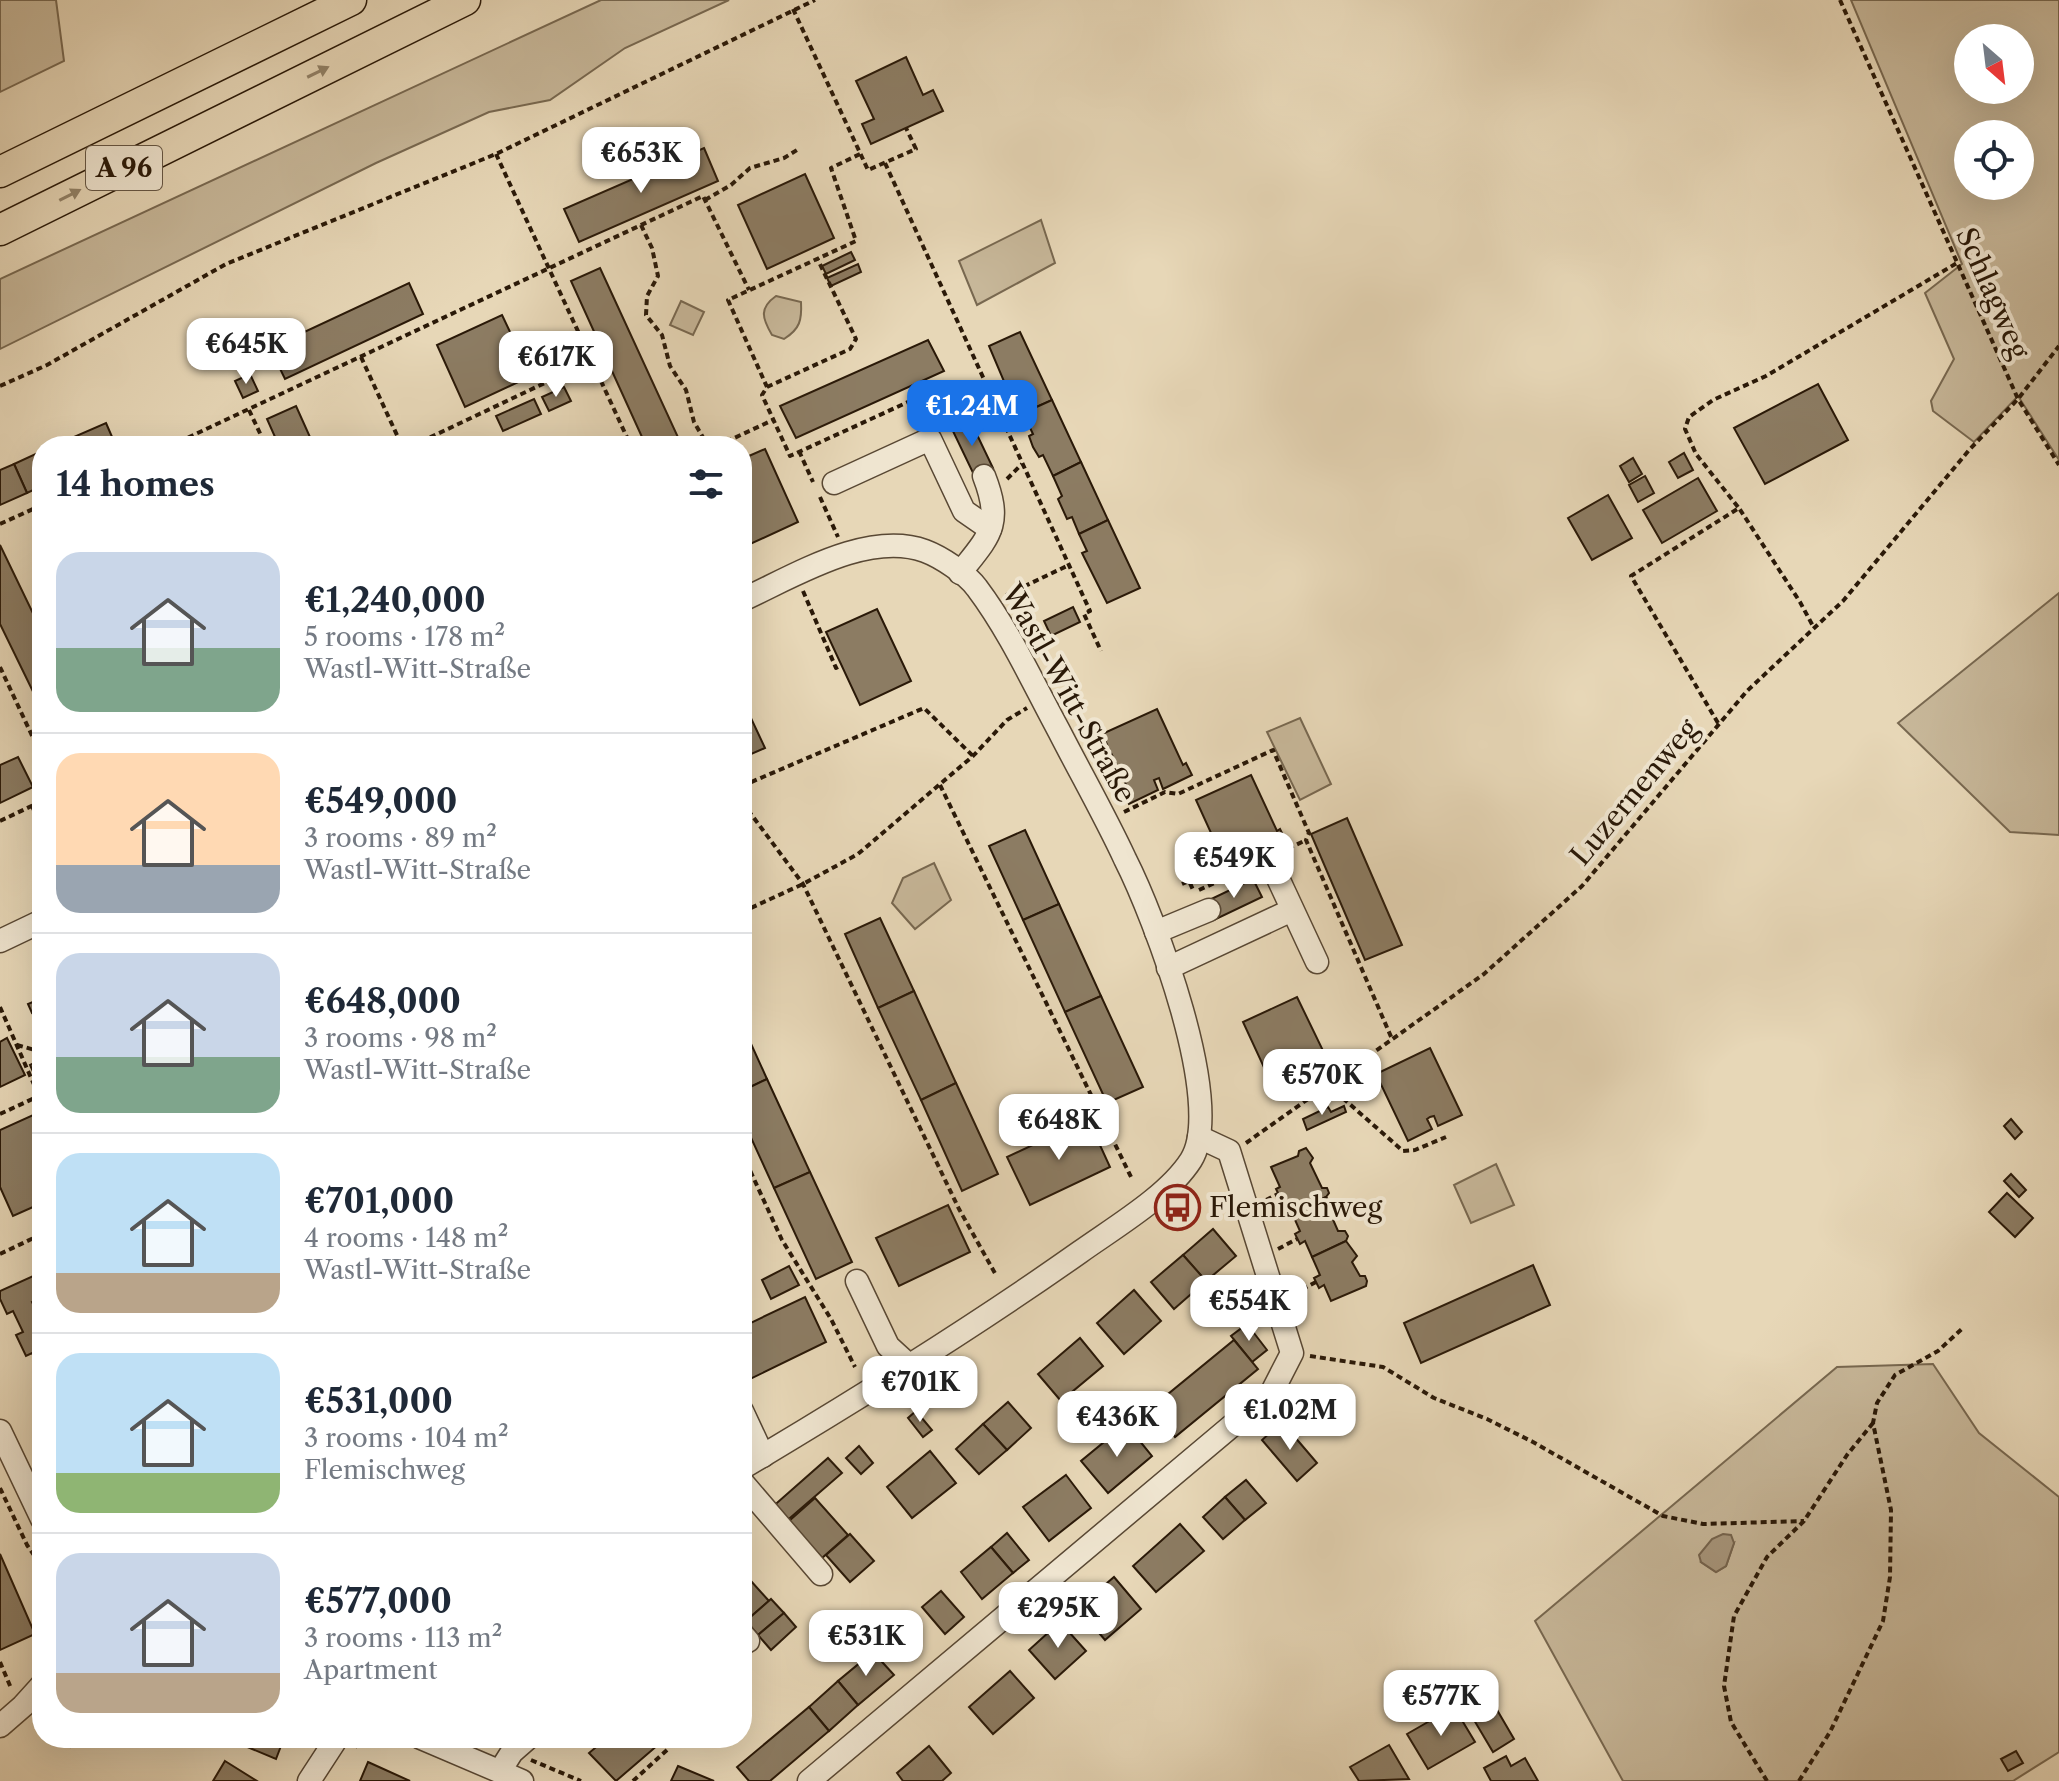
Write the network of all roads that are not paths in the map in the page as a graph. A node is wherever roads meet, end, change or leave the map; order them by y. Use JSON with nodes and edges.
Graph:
{"nodes":[{"id":1,"x":351,"y":0,"type":"edge"},
{"id":2,"x":465,"y":0,"type":"edge"},
{"id":3,"x":0,"y":172,"type":"edge"},
{"id":4,"x":0,"y":230,"type":"edge"},
{"id":5,"x":984,"y":476,"type":"dead end"},
{"id":6,"x":834,"y":483,"type":"dead end"},
{"id":7,"x":990,"y":529,"type":"junction"},
{"id":8,"x":960,"y":573,"type":"junction"},
{"id":9,"x":752,"y":596,"type":"edge"},
{"id":10,"x":1276,"y":874,"type":"dead end"},
{"id":11,"x":1209,"y":910,"type":"dead end"},
{"id":12,"x":1292,"y":910,"type":"junction"},
{"id":13,"x":32,"y":926,"type":"edge"},
{"id":14,"x":1156,"y":932,"type":"junction"},
{"id":15,"x":0,"y":941,"type":"edge"},
{"id":16,"x":1317,"y":962,"type":"dead end"},
{"id":17,"x":1168,"y":968,"type":"junction"},
{"id":18,"x":1199,"y":1137,"type":"junction"},
{"id":19,"x":863,"y":1282,"type":"dead end"},
{"id":20,"x":914,"y":1365,"type":"junction"},
{"id":21,"x":0,"y":1431,"type":"edge"},
{"id":22,"x":752,"y":1432,"type":"edge"},
{"id":23,"x":763,"y":1456,"type":"junction"},
{"id":24,"x":752,"y":1462,"type":"edge"},
{"id":25,"x":752,"y":1494,"type":"edge"},
{"id":26,"x":32,"y":1498,"type":"edge"},
{"id":27,"x":821,"y":1574,"type":"dead end"},
{"id":28,"x":32,"y":1696,"type":"edge"},
{"id":29,"x":0,"y":1726,"type":"edge"},
{"id":30,"x":330,"y":1748,"type":"edge"},
{"id":31,"x":445,"y":1748,"type":"edge"},
{"id":32,"x":517,"y":1748,"type":"edge"},
{"id":33,"x":500,"y":1771,"type":"junction"},
{"id":34,"x":309,"y":1781,"type":"edge"},
{"id":35,"x":522,"y":1781,"type":"edge"},
{"id":36,"x":809,"y":1781,"type":"edge"}],
"edges":[{"from":1,"to":3,"type":"highway","number":"A 96"},
{"from":4,"to":2,"type":"highway","number":"A 96","one_way":true},
{"from":5,"to":7,"type":"street"},
{"from":6,"to":7,"type":"street"},
{"from":7,"to":8,"type":"street"},
{"from":8,"to":9,"type":"street","name":"Wastl-Witt-Straße"},
{"from":8,"to":14,"type":"street","name":"Wastl-Witt-Straße"},
{"from":10,"to":12,"type":"street"},
{"from":11,"to":14,"type":"street"},
{"from":12,"to":16,"type":"street"},
{"from":12,"to":17,"type":"street"},
{"from":13,"to":15,"type":"street"},
{"from":14,"to":17,"type":"street","name":"Wastl-Witt-Straße"},
{"from":17,"to":18,"type":"street","name":"Wastl-Witt-Straße"},
{"from":18,"to":20,"type":"street","name":"Wastl-Witt-Straße"},
{"from":18,"to":36,"type":"street"},
{"from":19,"to":20,"type":"street"},
{"from":20,"to":23,"type":"street","name":"Wastl-Witt-Straße"},
{"from":21,"to":26,"type":"street"},
{"from":22,"to":23,"type":"street"},
{"from":23,"to":24,"type":"street","name":"Wastl-Witt-Straße"},
{"from":25,"to":27,"type":"street"},
{"from":28,"to":29,"type":"street"},
{"from":30,"to":34,"type":"street"},
{"from":31,"to":33,"type":"street"},
{"from":32,"to":33,"type":"street"},
{"from":33,"to":35,"type":"street"}]}
